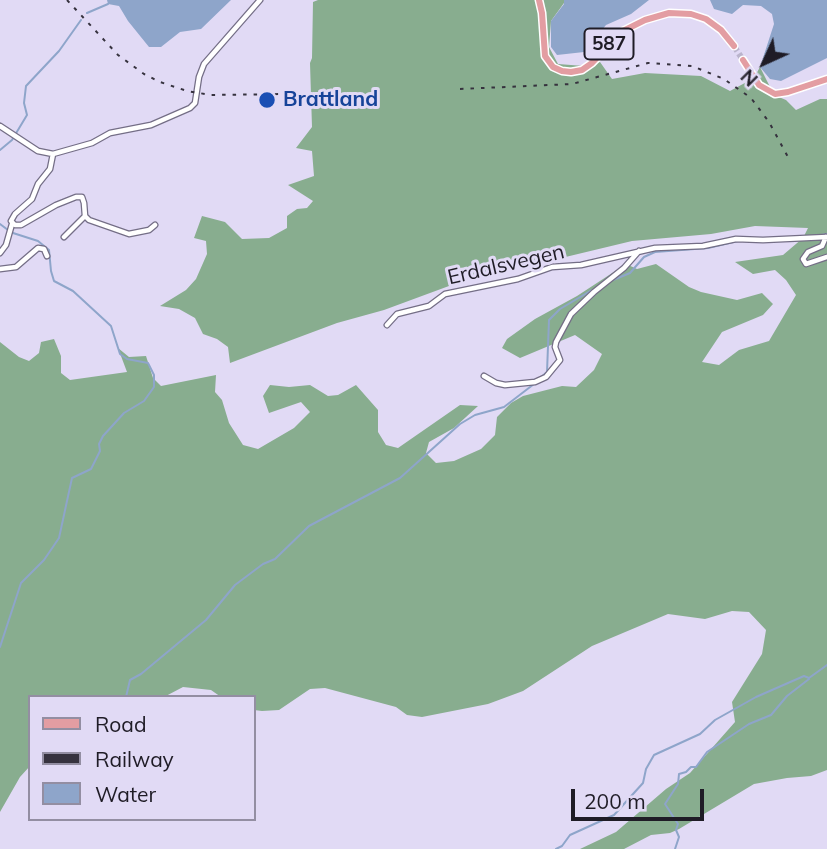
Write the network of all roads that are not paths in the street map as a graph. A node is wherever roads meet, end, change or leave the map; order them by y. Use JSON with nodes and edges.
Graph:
{"nodes":[{"id":1,"x":260,"y":0,"type":"edge"},
{"id":2,"x":538,"y":0,"type":"edge"},
{"id":3,"x":734,"y":46,"type":"tunnel mouth"},
{"id":4,"x":743,"y":60,"type":"tunnel mouth"},
{"id":5,"x":827,"y":79,"type":"edge"},
{"id":6,"x":0,"y":126,"type":"edge"},
{"id":7,"x":53,"y":154,"type":"junction"},
{"id":8,"x":85,"y":216,"type":"junction"},
{"id":9,"x":12,"y":223,"type":"junction"},
{"id":10,"x":155,"y":225,"type":"dead end"},
{"id":11,"x":64,"y":237,"type":"dead end"},
{"id":12,"x":827,"y":237,"type":"edge"},
{"id":13,"x":639,"y":250,"type":"junction"},
{"id":14,"x":0,"y":253,"type":"edge"},
{"id":15,"x":47,"y":256,"type":"dead end"},
{"id":16,"x":827,"y":257,"type":"edge"},
{"id":17,"x":0,"y":270,"type":"edge"},
{"id":18,"x":387,"y":324,"type":"dead end"},
{"id":19,"x":484,"y":376,"type":"dead end"}],
"edges":[{"from":1,"to":7,"type":"street"},
{"from":2,"to":3,"type":"main road","number":"587"},
{"from":4,"to":5,"type":"main road"},
{"from":6,"to":7,"type":"street"},
{"from":7,"to":9,"type":"street"},
{"from":8,"to":9,"type":"street"},
{"from":8,"to":10,"type":"street"},
{"from":8,"to":11,"type":"street"},
{"from":9,"to":14,"type":"street"},
{"from":12,"to":13,"type":"street","name":"Erdalsvegen"},
{"from":12,"to":16,"type":"street","name":"Erdalsvegen"},
{"from":13,"to":18,"type":"street","name":"Erdalsvegen"},
{"from":13,"to":19,"type":"street"},
{"from":15,"to":17,"type":"street"}]}
